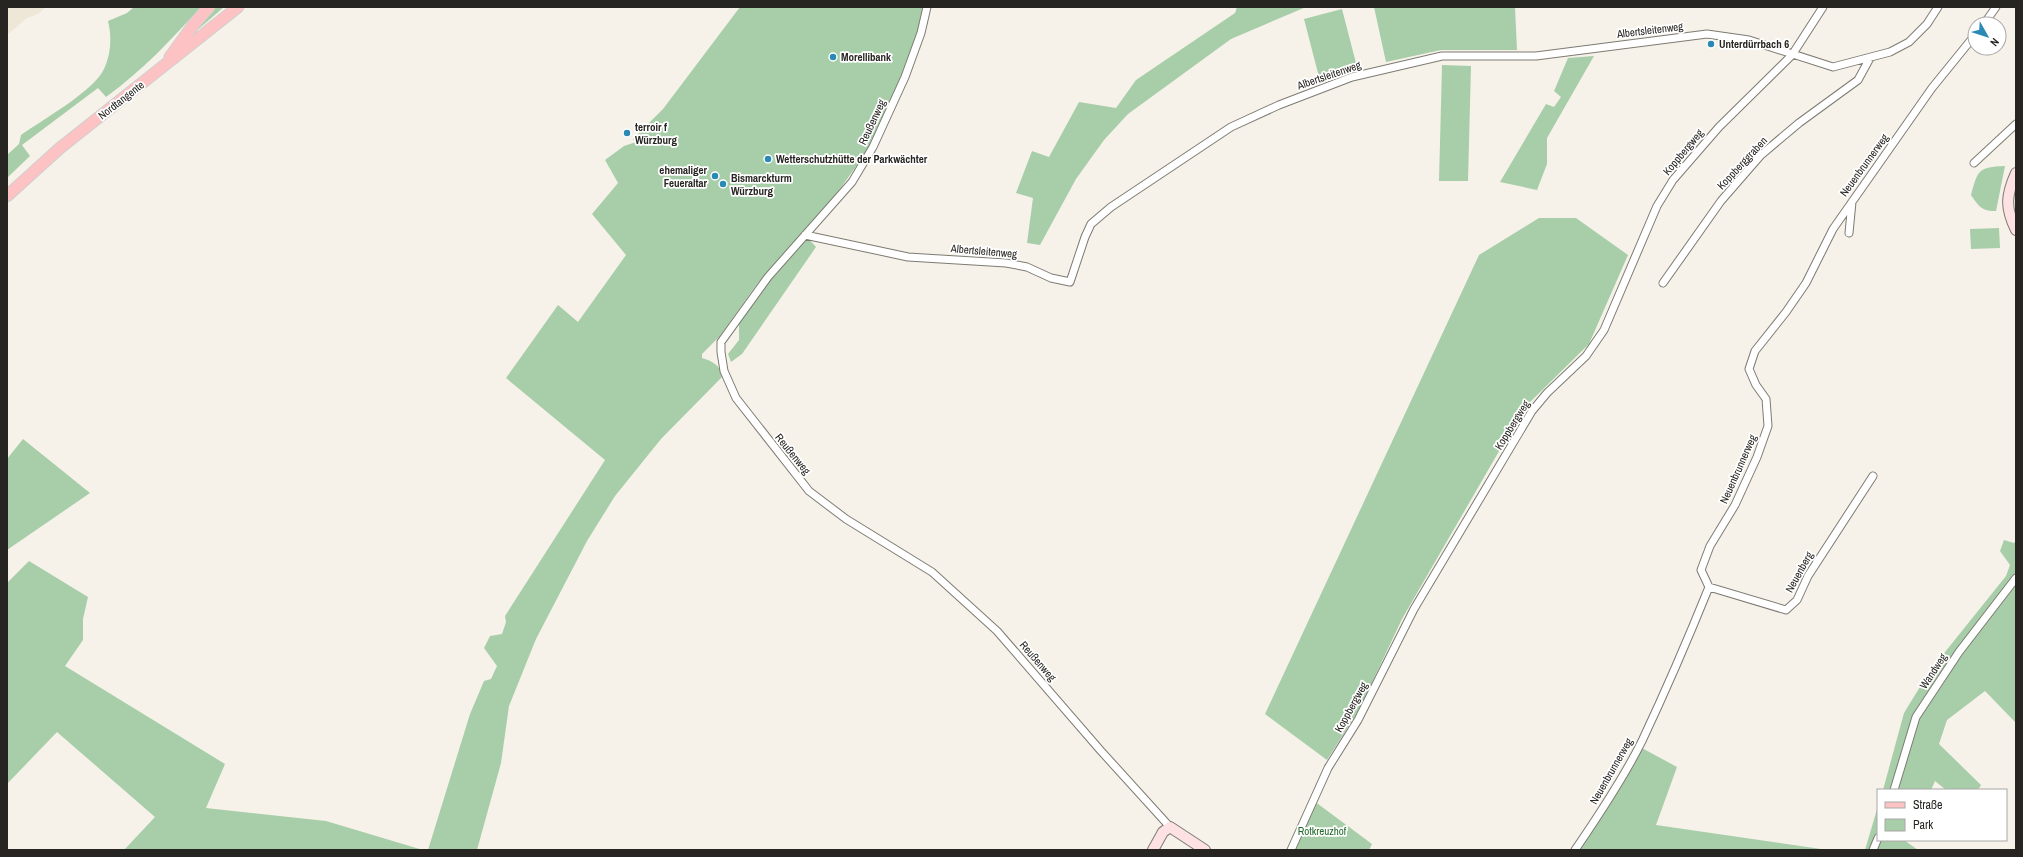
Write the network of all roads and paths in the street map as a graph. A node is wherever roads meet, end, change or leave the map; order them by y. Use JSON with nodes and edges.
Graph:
{"nodes":[{"id":1,"x":209,"y":7,"type":"edge"},
{"id":2,"x":238,"y":7,"type":"edge"},
{"id":3,"x":927,"y":7,"type":"edge"},
{"id":4,"x":1823,"y":7,"type":"edge"},
{"id":5,"x":1938,"y":7,"type":"edge"},
{"id":6,"x":1996,"y":7,"type":"edge"},
{"id":7,"x":1990,"y":16,"type":"edge"},
{"id":8,"x":1967,"y":45,"type":"edge"},
{"id":9,"x":1792,"y":55,"type":"junction"},
{"id":10,"x":1870,"y":58,"type":"junction"},
{"id":11,"x":162,"y":68,"type":"junction"},
{"id":12,"x":2016,"y":124,"type":"edge"},
{"id":13,"x":1974,"y":163,"type":"dead end"},
{"id":14,"x":41,"y":164,"type":"junction"},
{"id":15,"x":2016,"y":173,"type":"edge"},
{"id":16,"x":7,"y":194,"type":"edge"},
{"id":17,"x":1852,"y":200,"type":"junction"},
{"id":18,"x":7,"y":204,"type":"edge"},
{"id":19,"x":2016,"y":230,"type":"edge"},
{"id":20,"x":1849,"y":233,"type":"dead end"},
{"id":21,"x":805,"y":235,"type":"junction"},
{"id":22,"x":1663,"y":283,"type":"dead end"},
{"id":23,"x":1873,"y":476,"type":"dead end"},
{"id":24,"x":2016,"y":578,"type":"edge"},
{"id":25,"x":1710,"y":587,"type":"junction"},
{"id":26,"x":1894,"y":789,"type":"edge"},
{"id":27,"x":1170,"y":827,"type":"junction"},
{"id":28,"x":1877,"y":840,"type":"edge"},
{"id":29,"x":1153,"y":850,"type":"edge"},
{"id":30,"x":1205,"y":850,"type":"edge"},
{"id":31,"x":1291,"y":850,"type":"edge"},
{"id":32,"x":1575,"y":850,"type":"edge"},
{"id":33,"x":1873,"y":850,"type":"edge"}],
"edges":[{"from":1,"to":11,"type":"main road"},
{"from":2,"to":11,"type":"main road","name":"Nordtangente"},
{"from":3,"to":21,"type":"street","name":"Reußenweg"},
{"from":4,"to":9,"type":"street","name":"Koppbergweg"},
{"from":5,"to":10,"type":"street","name":"Albertsleitenweg"},
{"from":6,"to":7,"type":"street"},
{"from":8,"to":17,"type":"street","name":"Neuenbrunnerweg"},
{"from":9,"to":10,"type":"street","name":"Albertsleitenweg"},
{"from":9,"to":21,"type":"street","name":"Albertsleitenweg"},
{"from":9,"to":31,"type":"street","name":"Koppbergweg"},
{"from":10,"to":22,"type":"street","name":"Koppberggraben"},
{"from":11,"to":14,"type":"main road","name":"Nordtangente"},
{"from":12,"to":13,"type":"street"},
{"from":14,"to":16,"type":"main road","name":"Nordtangente"},
{"from":14,"to":18,"type":"main road"},
{"from":15,"to":19,"type":"street"},
{"from":17,"to":20,"type":"street"},
{"from":17,"to":25,"type":"street","name":"Neuenbrunnerweg"},
{"from":21,"to":27,"type":"street","name":"Reußenweg"},
{"from":23,"to":25,"type":"street","name":"Neuenberg"},
{"from":24,"to":26,"type":"street","name":"Wandweg"},
{"from":25,"to":32,"type":"street","name":"Neuenbrunnerweg"},
{"from":27,"to":29,"type":"street"},
{"from":27,"to":30,"type":"street"},
{"from":28,"to":33,"type":"street"}]}
